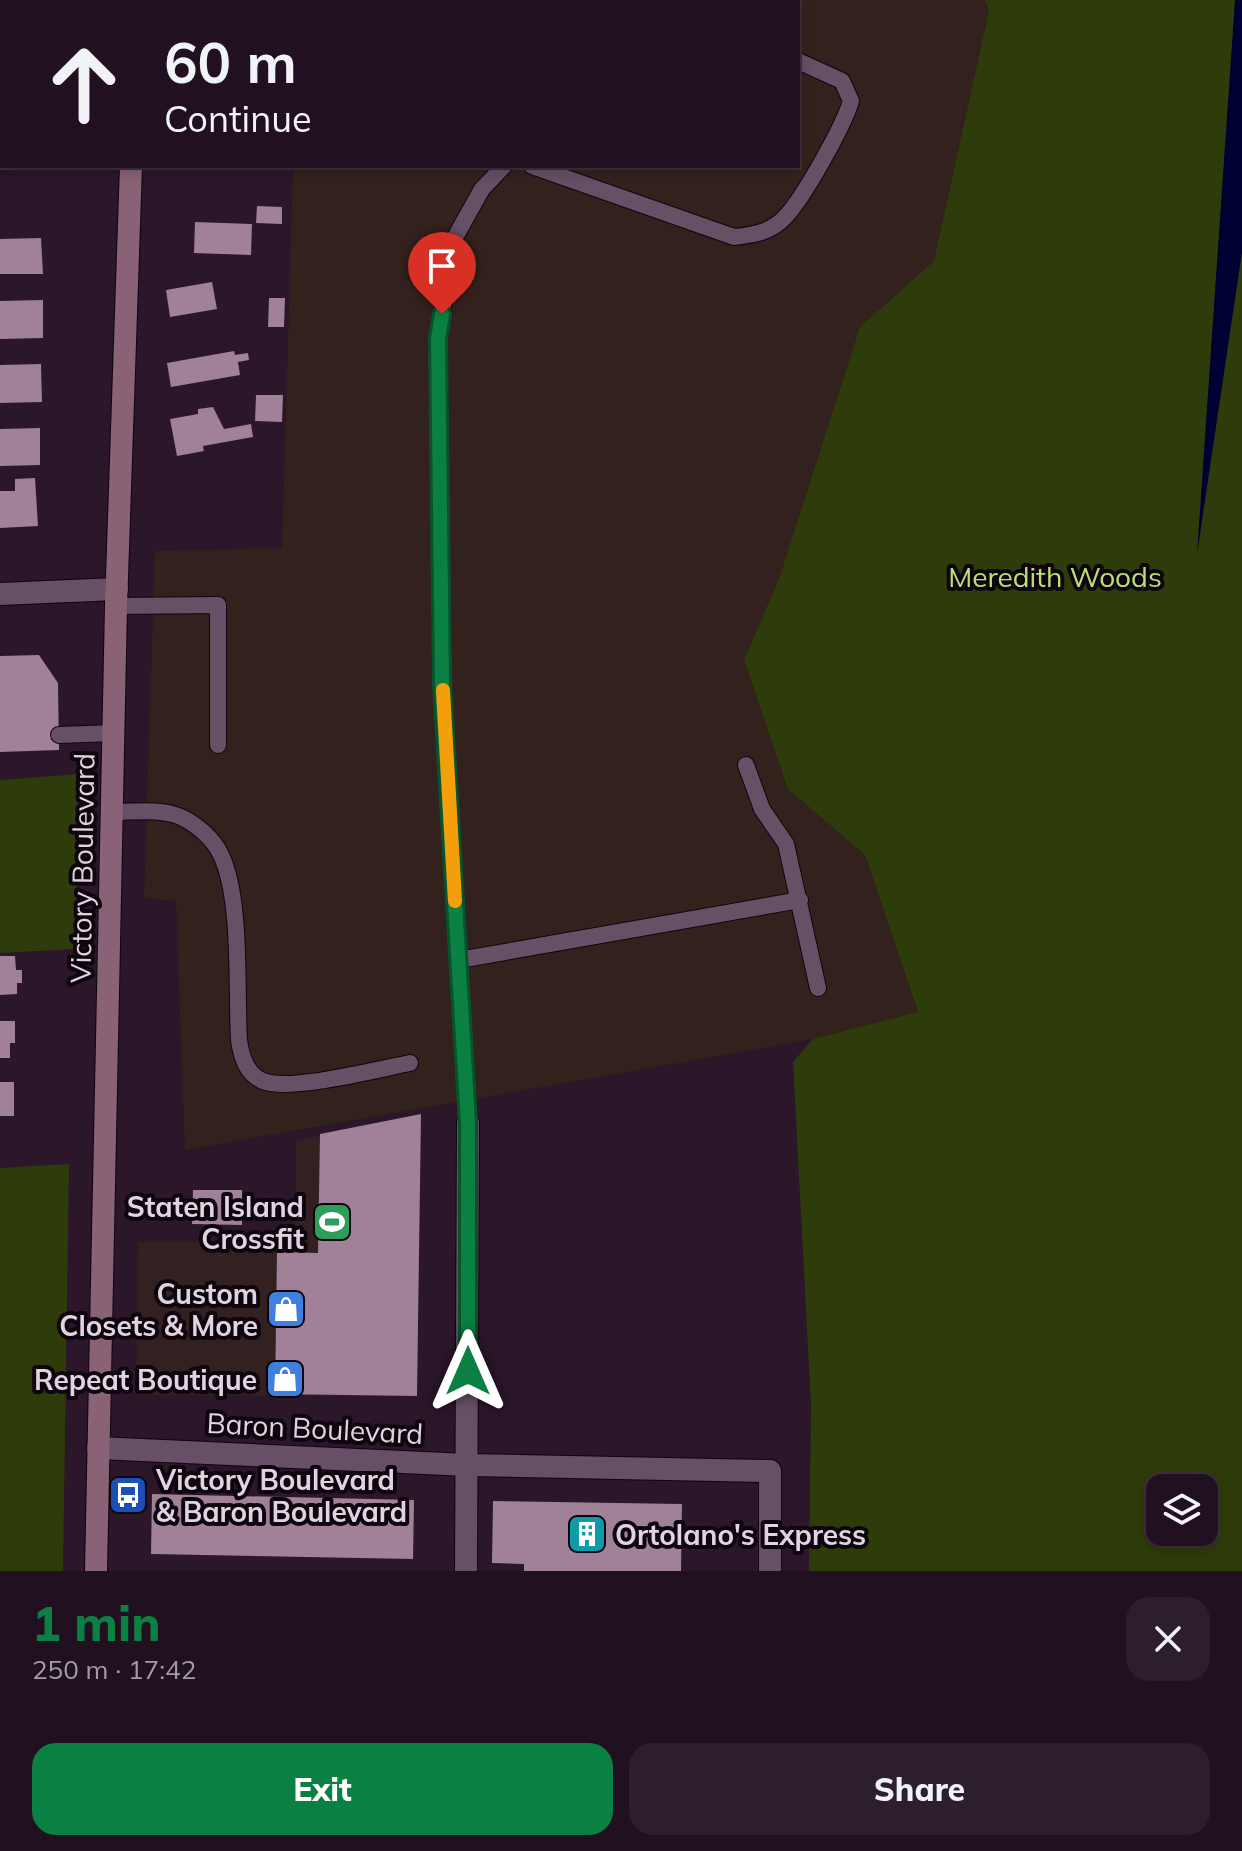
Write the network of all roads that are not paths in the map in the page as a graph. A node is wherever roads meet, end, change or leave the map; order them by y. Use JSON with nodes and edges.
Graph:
{"nodes":[{"id":1,"x":800,"y":62,"type":"edge"},
{"id":2,"x":131,"y":168,"type":"edge"},
{"id":3,"x":502,"y":168,"type":"edge"},
{"id":4,"x":538,"y":168,"type":"edge"},
{"id":5,"x":0,"y":594,"type":"edge"},
{"id":6,"x":117,"y":597,"type":"junction"},
{"id":7,"x":114,"y":733,"type":"junction"},
{"id":8,"x":59,"y":735,"type":"dead end"},
{"id":9,"x":218,"y":745,"type":"dead end"},
{"id":10,"x":746,"y":765,"type":"dead end"},
{"id":11,"x":113,"y":812,"type":"junction"},
{"id":12,"x":800,"y":900,"type":"junction"},
{"id":13,"x":459,"y":960,"type":"junction"},
{"id":14,"x":818,"y":988,"type":"dead end"},
{"id":15,"x":410,"y":1063,"type":"dead end"},
{"id":16,"x":468,"y":1123,"type":"joint"},
{"id":17,"x":98,"y":1448,"type":"junction"},
{"id":18,"x":468,"y":1465,"type":"junction"},
{"id":19,"x":96,"y":1571,"type":"edge"},
{"id":20,"x":466,"y":1571,"type":"edge"},
{"id":21,"x":770,"y":1571,"type":"edge"}],
"edges":[{"from":1,"to":4,"type":"lane"},
{"from":2,"to":6,"type":"main road","name":"Victory Boulevard"},
{"from":3,"to":13,"type":"lane"},
{"from":5,"to":6,"type":"street"},
{"from":6,"to":7,"type":"main road","name":"Victory Boulevard"},
{"from":6,"to":9,"type":"lane"},
{"from":7,"to":8,"type":"lane"},
{"from":7,"to":11,"type":"main road","name":"Victory Boulevard"},
{"from":10,"to":12,"type":"lane"},
{"from":11,"to":15,"type":"lane"},
{"from":11,"to":17,"type":"main road","name":"Victory Boulevard"},
{"from":12,"to":13,"type":"lane"},
{"from":12,"to":14,"type":"lane"},
{"from":13,"to":16,"type":"lane"},
{"from":16,"to":18,"type":"street"},
{"from":17,"to":18,"type":"street","name":"Baron Boulevard"},
{"from":17,"to":19,"type":"main road","name":"Victory Boulevard"},
{"from":18,"to":20,"type":"street"},
{"from":18,"to":21,"type":"street","name":"Baron Boulevard"}]}
